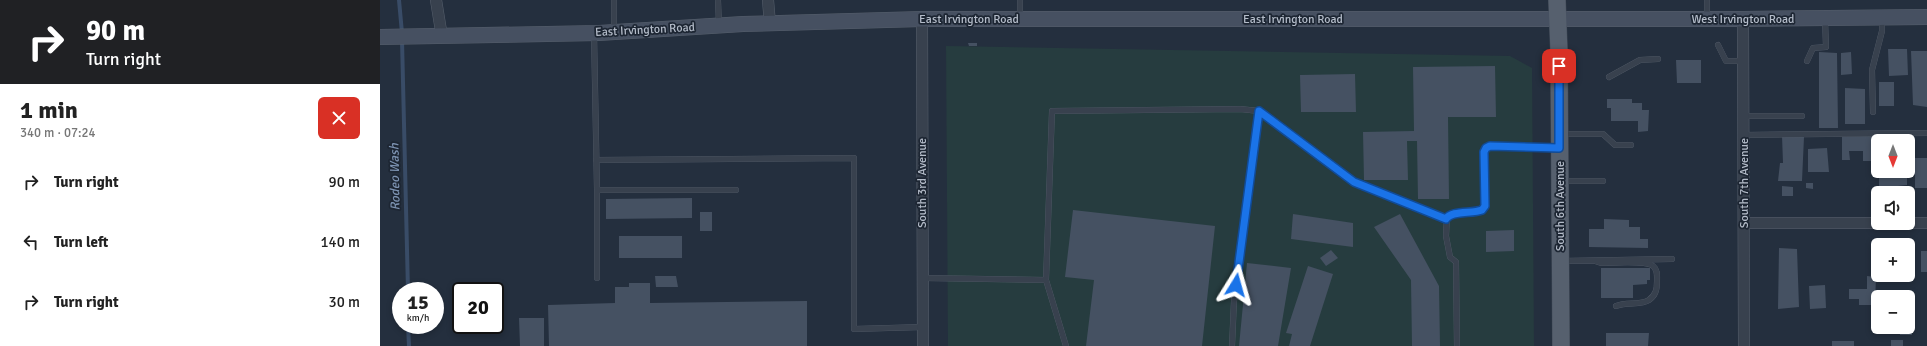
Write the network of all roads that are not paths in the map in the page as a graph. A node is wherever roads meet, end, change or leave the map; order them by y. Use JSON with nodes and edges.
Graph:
{"nodes":[{"id":1,"x":436,"y":0,"type":"edge"},
{"id":2,"x":614,"y":0,"type":"edge"},
{"id":3,"x":718,"y":0,"type":"edge"},
{"id":4,"x":768,"y":0,"type":"edge"},
{"id":5,"x":1020,"y":0,"type":"edge"},
{"id":6,"x":1556,"y":0,"type":"edge"},
{"id":7,"x":1707,"y":0,"type":"edge"},
{"id":8,"x":1882,"y":17,"type":"junction"},
{"id":9,"x":1927,"y":17,"type":"edge"},
{"id":10,"x":1825,"y":18,"type":"junction"},
{"id":11,"x":922,"y":19,"type":"junction"},
{"id":12,"x":1020,"y":19,"type":"junction"},
{"id":13,"x":1558,"y":19,"type":"junction"},
{"id":14,"x":1707,"y":19,"type":"junction"},
{"id":15,"x":1743,"y":19,"type":"junction"},
{"id":16,"x":770,"y":24,"type":"junction"},
{"id":17,"x":719,"y":26,"type":"junction"},
{"id":18,"x":614,"y":32,"type":"junction"},
{"id":19,"x":594,"y":33,"type":"junction"},
{"id":20,"x":381,"y":37,"type":"edge"},
{"id":21,"x":442,"y":37,"type":"junction"},
{"id":22,"x":1718,"y":45,"type":"dead end"},
{"id":23,"x":1658,"y":59,"type":"dead end"},
{"id":24,"x":1743,"y":61,"type":"junction"},
{"id":25,"x":1807,"y":61,"type":"dead end"},
{"id":26,"x":1609,"y":77,"type":"dead end"},
{"id":27,"x":1259,"y":111,"type":"junction"},
{"id":28,"x":1873,"y":112,"type":"dead end"},
{"id":29,"x":1743,"y":116,"type":"junction"},
{"id":30,"x":1802,"y":116,"type":"dead end"},
{"id":31,"x":1927,"y":133,"type":"edge"},
{"id":32,"x":1743,"y":135,"type":"junction"},
{"id":33,"x":1559,"y":141,"type":"junction"},
{"id":34,"x":1631,"y":145,"type":"dead end"},
{"id":35,"x":596,"y":160,"type":"junction"},
{"id":36,"x":1559,"y":181,"type":"junction"},
{"id":37,"x":1603,"y":181,"type":"dead end"},
{"id":38,"x":597,"y":190,"type":"junction"},
{"id":39,"x":736,"y":190,"type":"dead end"},
{"id":40,"x":1446,"y":219,"type":"junction"},
{"id":41,"x":1744,"y":223,"type":"junction"},
{"id":42,"x":1927,"y":223,"type":"edge"},
{"id":43,"x":1672,"y":259,"type":"dead end"},
{"id":44,"x":1560,"y":260,"type":"junction"},
{"id":45,"x":1595,"y":261,"type":"junction"},
{"id":46,"x":597,"y":278,"type":"dead end"},
{"id":47,"x":922,"y":278,"type":"junction"},
{"id":48,"x":1046,"y":280,"type":"junction"},
{"id":49,"x":1616,"y":306,"type":"dead end"},
{"id":50,"x":923,"y":327,"type":"junction"},
{"id":51,"x":923,"y":346,"type":"edge"},
{"id":52,"x":1066,"y":346,"type":"edge"},
{"id":53,"x":1232,"y":346,"type":"edge"},
{"id":54,"x":1457,"y":346,"type":"edge"},
{"id":55,"x":1561,"y":346,"type":"edge"},
{"id":56,"x":1744,"y":346,"type":"edge"}],
"edges":[{"from":1,"to":21,"type":"street"},
{"from":2,"to":18,"type":"lane"},
{"from":3,"to":17,"type":"lane"},
{"from":4,"to":16,"type":"street"},
{"from":5,"to":12,"type":"lane"},
{"from":6,"to":13,"type":"main road","name":"South 6th Avenue"},
{"from":7,"to":14,"type":"lane"},
{"from":8,"to":9,"type":"main road","name":"West Irvington Road"},
{"from":8,"to":10,"type":"main road","name":"West Irvington Road"},
{"from":8,"to":28,"type":"lane"},
{"from":10,"to":15,"type":"main road","name":"West Irvington Road"},
{"from":10,"to":25,"type":"lane"},
{"from":11,"to":12,"type":"main road","name":"East Irvington Road"},
{"from":11,"to":16,"type":"main road","name":"East Irvington Road"},
{"from":11,"to":47,"type":"street","name":"South 3rd Avenue"},
{"from":12,"to":13,"type":"main road","name":"East Irvington Road"},
{"from":13,"to":14,"type":"main road","name":"West Irvington Road"},
{"from":13,"to":33,"type":"main road","name":"South 6th Avenue"},
{"from":14,"to":15,"type":"main road","name":"West Irvington Road"},
{"from":15,"to":24,"type":"street","name":"South 7th Avenue"},
{"from":16,"to":17,"type":"main road","name":"East Irvington Road"},
{"from":17,"to":18,"type":"main road","name":"East Irvington Road"},
{"from":18,"to":19,"type":"main road","name":"East Irvington Road"},
{"from":19,"to":21,"type":"main road","name":"East Irvington Road"},
{"from":19,"to":35,"type":"lane"},
{"from":20,"to":21,"type":"main road","name":"East Irvington Road"},
{"from":22,"to":24,"type":"lane"},
{"from":23,"to":26,"type":"lane"},
{"from":24,"to":29,"type":"street","name":"South 7th Avenue"},
{"from":27,"to":40,"type":"lane"},
{"from":27,"to":48,"type":"lane"},
{"from":27,"to":53,"type":"lane"},
{"from":29,"to":30,"type":"lane"},
{"from":29,"to":32,"type":"street","name":"South 7th Avenue"},
{"from":31,"to":32,"type":"lane"},
{"from":32,"to":41,"type":"street","name":"South 7th Avenue"},
{"from":33,"to":34,"type":"lane"},
{"from":33,"to":36,"type":"main road","name":"South 6th Avenue"},
{"from":33,"to":40,"type":"lane"},
{"from":35,"to":38,"type":"lane"},
{"from":35,"to":50,"type":"lane"},
{"from":36,"to":37,"type":"lane"},
{"from":36,"to":44,"type":"main road","name":"South 6th Avenue"},
{"from":38,"to":39,"type":"lane"},
{"from":38,"to":46,"type":"lane"},
{"from":40,"to":54,"type":"lane"},
{"from":41,"to":42,"type":"street"},
{"from":41,"to":56,"type":"street","name":"South 7th Avenue"},
{"from":43,"to":45,"type":"lane"},
{"from":44,"to":45,"type":"lane"},
{"from":44,"to":55,"type":"main road","name":"South 6th Avenue"},
{"from":45,"to":49,"type":"lane"},
{"from":47,"to":48,"type":"lane"},
{"from":47,"to":50,"type":"street","name":"South 3rd Avenue"},
{"from":48,"to":52,"type":"lane"},
{"from":50,"to":51,"type":"street","name":"South 3rd Avenue"}]}
